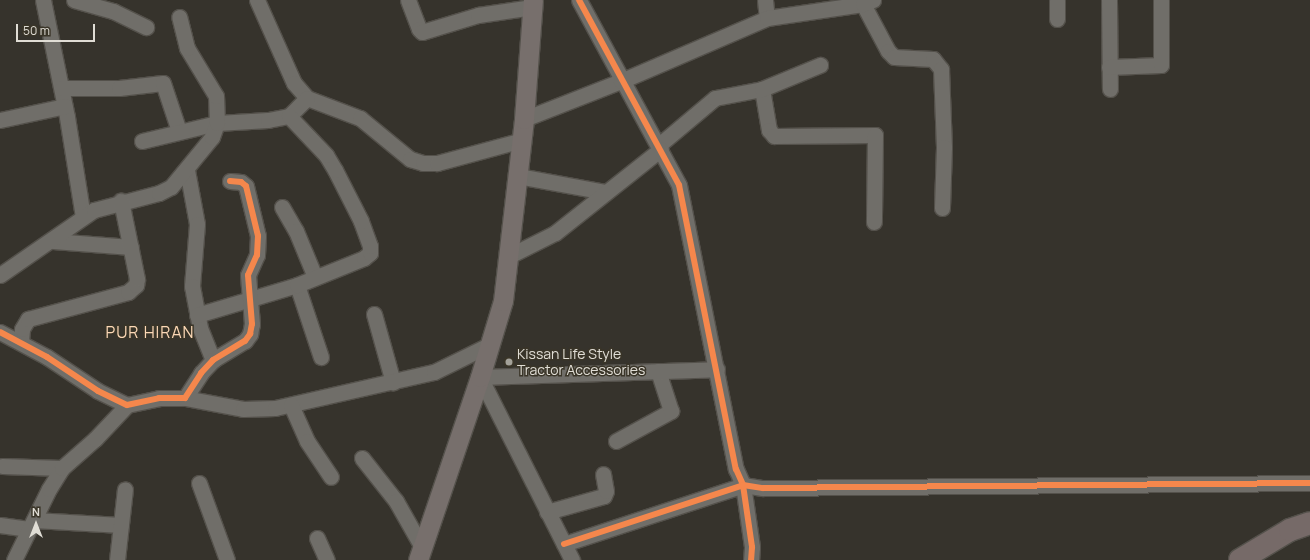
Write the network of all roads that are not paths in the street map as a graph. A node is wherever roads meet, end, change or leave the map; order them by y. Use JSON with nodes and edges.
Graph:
{"nodes":[{"id":1,"x":43,"y":0,"type":"edge"},
{"id":2,"x":74,"y":0,"type":"edge"},
{"id":3,"x":258,"y":0,"type":"edge"},
{"id":4,"x":408,"y":0,"type":"edge"},
{"id":5,"x":579,"y":0,"type":"edge"},
{"id":6,"x":765,"y":0,"type":"edge"},
{"id":7,"x":1057,"y":0,"type":"edge"},
{"id":8,"x":1109,"y":0,"type":"edge"},
{"id":9,"x":1161,"y":0,"type":"edge"},
{"id":10,"x":868,"y":2,"type":"edge"},
{"id":11,"x":532,"y":3,"type":"edge"},
{"id":12,"x":804,"y":6,"type":"edge"},
{"id":13,"x":179,"y":17,"type":"dead end"},
{"id":14,"x":768,"y":18,"type":"junction"},
{"id":15,"x":1057,"y":19,"type":"dead end"},
{"id":16,"x":146,"y":27,"type":"dead end"},
{"id":17,"x":820,"y":65,"type":"dead end"},
{"id":18,"x":1109,"y":67,"type":"junction"},
{"id":19,"x":621,"y":81,"type":"junction"},
{"id":20,"x":62,"y":88,"type":"junction"},
{"id":21,"x":762,"y":89,"type":"junction"},
{"id":22,"x":1110,"y":89,"type":"dead end"},
{"id":23,"x":307,"y":98,"type":"junction"},
{"id":24,"x":65,"y":106,"type":"junction"},
{"id":25,"x":289,"y":116,"type":"junction"},
{"id":26,"x":524,"y":119,"type":"junction"},
{"id":27,"x":0,"y":120,"type":"edge"},
{"id":28,"x":217,"y":123,"type":"junction"},
{"id":29,"x":180,"y":131,"type":"junction"},
{"id":30,"x":522,"y":140,"type":"junction"},
{"id":31,"x":142,"y":141,"type":"dead end"},
{"id":32,"x":660,"y":147,"type":"junction"},
{"id":33,"x":187,"y":170,"type":"junction"},
{"id":34,"x":518,"y":176,"type":"junction"},
{"id":35,"x":230,"y":181,"type":"dead end"},
{"id":36,"x":606,"y":192,"type":"junction"},
{"id":37,"x":121,"y":201,"type":"junction"},
{"id":38,"x":282,"y":207,"type":"dead end"},
{"id":39,"x":942,"y":208,"type":"dead end"},
{"id":40,"x":83,"y":216,"type":"junction"},
{"id":41,"x":874,"y":222,"type":"dead end"},
{"id":42,"x":53,"y":241,"type":"junction"},
{"id":43,"x":131,"y":247,"type":"junction"},
{"id":44,"x":510,"y":256,"type":"junction"},
{"id":45,"x":0,"y":275,"type":"edge"},
{"id":46,"x":315,"y":278,"type":"junction"},
{"id":47,"x":297,"y":285,"type":"junction"},
{"id":48,"x":249,"y":299,"type":"junction"},
{"id":49,"x":374,"y":314,"type":"dead end"},
{"id":50,"x":197,"y":315,"type":"junction"},
{"id":51,"x":0,"y":332,"type":"edge"},
{"id":52,"x":21,"y":341,"type":"junction"},
{"id":53,"x":491,"y":344,"type":"junction"},
{"id":54,"x":321,"y":357,"type":"dead end"},
{"id":55,"x":213,"y":360,"type":"junction"},
{"id":56,"x":717,"y":369,"type":"junction"},
{"id":57,"x":658,"y":371,"type":"junction"},
{"id":58,"x":480,"y":377,"type":"junction"},
{"id":59,"x":393,"y":382,"type":"junction"},
{"id":60,"x":185,"y":398,"type":"junction"},
{"id":61,"x":127,"y":405,"type":"junction"},
{"id":62,"x":292,"y":405,"type":"junction"},
{"id":63,"x":616,"y":441,"type":"dead end"},
{"id":64,"x":362,"y":458,"type":"dead end"},
{"id":65,"x":2,"y":466,"type":"dead end"},
{"id":66,"x":62,"y":468,"type":"junction"},
{"id":67,"x":603,"y":474,"type":"dead end"},
{"id":68,"x":331,"y":477,"type":"dead end"},
{"id":69,"x":199,"y":483,"type":"dead end"},
{"id":70,"x":1310,"y":483,"type":"edge"},
{"id":71,"x":743,"y":485,"type":"junction"},
{"id":72,"x":125,"y":489,"type":"dead end"},
{"id":73,"x":547,"y":512,"type":"junction"},
{"id":74,"x":1310,"y":523,"type":"edge"},
{"id":75,"x":32,"y":524,"type":"junction"},
{"id":76,"x":0,"y":525,"type":"edge"},
{"id":77,"x":121,"y":525,"type":"junction"},
{"id":78,"x":317,"y":538,"type":"dead end"},
{"id":79,"x":564,"y":544,"type":"junction"},
{"id":80,"x":420,"y":554,"type":"edge"},
{"id":81,"x":14,"y":560,"type":"edge"},
{"id":82,"x":117,"y":560,"type":"edge"},
{"id":83,"x":228,"y":560,"type":"edge"},
{"id":84,"x":327,"y":560,"type":"edge"},
{"id":85,"x":572,"y":560,"type":"edge"},
{"id":86,"x":751,"y":560,"type":"edge"},
{"id":87,"x":1240,"y":560,"type":"edge"}],
"edges":[{"from":1,"to":20,"type":"street"},
{"from":2,"to":16,"type":"street"},
{"from":3,"to":23,"type":"street"},
{"from":4,"to":11,"type":"street"},
{"from":5,"to":19,"type":"street"},
{"from":6,"to":14,"type":"street"},
{"from":7,"to":15,"type":"street"},
{"from":8,"to":18,"type":"street"},
{"from":9,"to":18,"type":"street"},
{"from":10,"to":12,"type":"street"},
{"from":10,"to":39,"type":"street"},
{"from":11,"to":26,"type":"main road"},
{"from":12,"to":14,"type":"street"},
{"from":13,"to":28,"type":"street"},
{"from":14,"to":19,"type":"street"},
{"from":17,"to":21,"type":"street"},
{"from":18,"to":22,"type":"street"},
{"from":19,"to":26,"type":"street"},
{"from":19,"to":32,"type":"street"},
{"from":20,"to":24,"type":"street"},
{"from":20,"to":29,"type":"street"},
{"from":21,"to":32,"type":"street"},
{"from":21,"to":41,"type":"street"},
{"from":23,"to":25,"type":"street"},
{"from":23,"to":30,"type":"street"},
{"from":24,"to":27,"type":"street"},
{"from":24,"to":40,"type":"street"},
{"from":25,"to":28,"type":"street"},
{"from":25,"to":46,"type":"street"},
{"from":26,"to":30,"type":"main road"},
{"from":28,"to":29,"type":"street"},
{"from":28,"to":33,"type":"street"},
{"from":29,"to":31,"type":"street"},
{"from":30,"to":34,"type":"main road"},
{"from":32,"to":36,"type":"street"},
{"from":32,"to":56,"type":"street"},
{"from":33,"to":37,"type":"street"},
{"from":33,"to":50,"type":"street"},
{"from":34,"to":36,"type":"street"},
{"from":34,"to":44,"type":"main road"},
{"from":35,"to":48,"type":"street"},
{"from":36,"to":44,"type":"street"},
{"from":37,"to":40,"type":"street"},
{"from":37,"to":43,"type":"street"},
{"from":38,"to":46,"type":"street"},
{"from":40,"to":42,"type":"street"},
{"from":42,"to":43,"type":"street"},
{"from":42,"to":45,"type":"street"},
{"from":43,"to":52,"type":"street"},
{"from":44,"to":53,"type":"main road"},
{"from":46,"to":47,"type":"street"},
{"from":47,"to":48,"type":"street"},
{"from":47,"to":54,"type":"street"},
{"from":48,"to":50,"type":"street"},
{"from":48,"to":55,"type":"street"},
{"from":49,"to":59,"type":"street"},
{"from":50,"to":55,"type":"street"},
{"from":51,"to":52,"type":"street"},
{"from":52,"to":61,"type":"street"},
{"from":53,"to":58,"type":"main road"},
{"from":53,"to":59,"type":"street"},
{"from":55,"to":60,"type":"street"},
{"from":56,"to":57,"type":"street"},
{"from":56,"to":71,"type":"street"},
{"from":57,"to":58,"type":"street"},
{"from":57,"to":63,"type":"street"},
{"from":58,"to":73,"type":"street"},
{"from":58,"to":80,"type":"main road"},
{"from":59,"to":62,"type":"street"},
{"from":60,"to":61,"type":"street"},
{"from":60,"to":62,"type":"street"},
{"from":61,"to":66,"type":"street"},
{"from":62,"to":68,"type":"street"},
{"from":64,"to":80,"type":"street"},
{"from":65,"to":66,"type":"street"},
{"from":66,"to":75,"type":"street"},
{"from":67,"to":73,"type":"street"},
{"from":69,"to":83,"type":"street"},
{"from":70,"to":71,"type":"street"},
{"from":71,"to":79,"type":"street"},
{"from":71,"to":86,"type":"street"},
{"from":72,"to":77,"type":"street"},
{"from":73,"to":79,"type":"street"},
{"from":74,"to":87,"type":"highway"},
{"from":75,"to":76,"type":"street"},
{"from":75,"to":77,"type":"street"},
{"from":75,"to":81,"type":"street"},
{"from":77,"to":82,"type":"street"},
{"from":78,"to":84,"type":"street"},
{"from":79,"to":85,"type":"street"}]}
